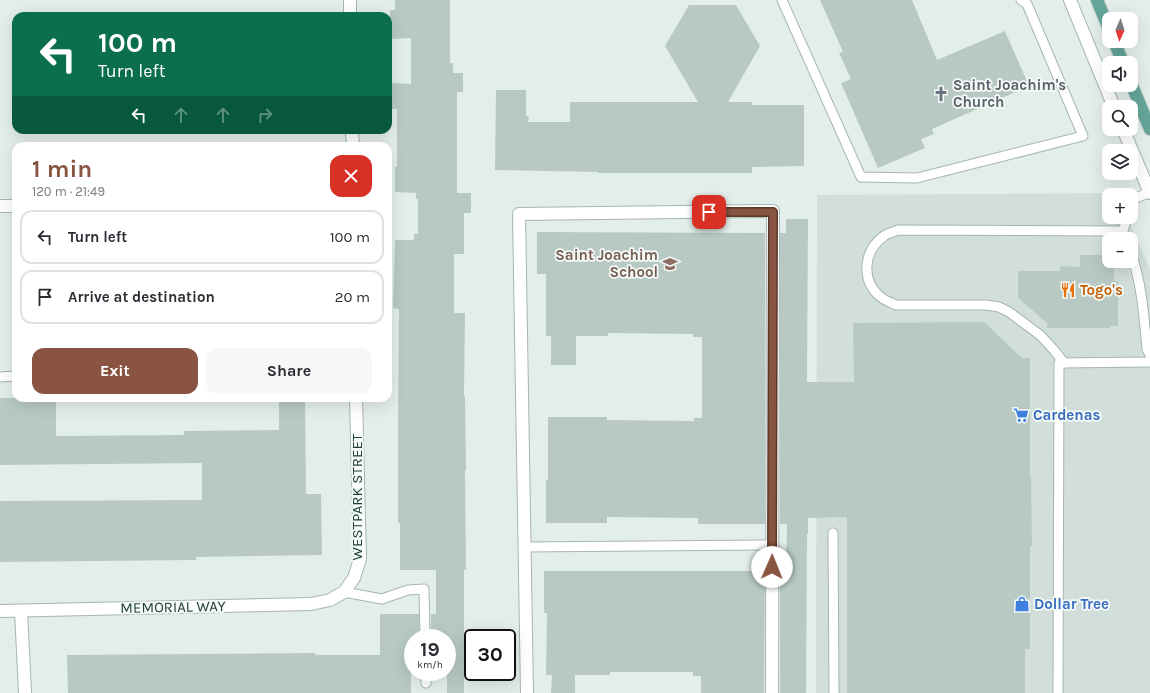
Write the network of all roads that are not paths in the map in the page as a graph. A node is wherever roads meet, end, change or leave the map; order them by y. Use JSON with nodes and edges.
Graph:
{"nodes":[{"id":1,"x":350,"y":0,"type":"edge"},
{"id":2,"x":782,"y":0,"type":"edge"},
{"id":3,"x":1020,"y":0,"type":"edge"},
{"id":4,"x":1070,"y":0,"type":"edge"},
{"id":5,"x":1097,"y":0,"type":"edge"},
{"id":6,"x":350,"y":12,"type":"edge"},
{"id":7,"x":1102,"y":12,"type":"edge"},
{"id":8,"x":1135,"y":92,"type":"edge"},
{"id":9,"x":1111,"y":100,"type":"edge"},
{"id":10,"x":1150,"y":129,"type":"edge"},
{"id":11,"x":1126,"y":136,"type":"edge"},
{"id":12,"x":1150,"y":193,"type":"edge"},
{"id":13,"x":1138,"y":197,"type":"edge"},
{"id":14,"x":0,"y":206,"type":"edge"},
{"id":15,"x":12,"y":206,"type":"edge"},
{"id":16,"x":1102,"y":234,"type":"edge"},
{"id":17,"x":1137,"y":268,"type":"edge"},
{"id":18,"x":1150,"y":355,"type":"edge"},
{"id":19,"x":1150,"y":362,"type":"edge"},
{"id":20,"x":1064,"y":363,"type":"junction"},
{"id":21,"x":12,"y":376,"type":"edge"},
{"id":22,"x":0,"y":377,"type":"edge"},
{"id":23,"x":356,"y":402,"type":"edge"},
{"id":24,"x":833,"y":533,"type":"dead end"},
{"id":25,"x":773,"y":545,"type":"junction"},
{"id":26,"x":524,"y":548,"type":"junction"},
{"id":27,"x":344,"y":592,"type":"junction"},
{"id":28,"x":0,"y":611,"type":"edge"},
{"id":29,"x":21,"y":611,"type":"junction"},
{"id":30,"x":425,"y":629,"type":"edge"},
{"id":31,"x":25,"y":693,"type":"edge"},
{"id":32,"x":526,"y":693,"type":"edge"},
{"id":33,"x":772,"y":693,"type":"edge"},
{"id":34,"x":834,"y":693,"type":"edge"},
{"id":35,"x":1058,"y":693,"type":"edge"}],
"edges":[{"from":1,"to":6,"type":"street"},
{"from":2,"to":3,"type":"lane"},
{"from":4,"to":9,"type":"street"},
{"from":5,"to":7,"type":"main road"},
{"from":8,"to":10,"type":"main road"},
{"from":11,"to":12,"type":"street"},
{"from":12,"to":13,"type":"lane"},
{"from":14,"to":15,"type":"street"},
{"from":16,"to":20,"type":"lane"},
{"from":17,"to":18,"type":"lane"},
{"from":19,"to":20,"type":"lane"},
{"from":20,"to":35,"type":"lane"},
{"from":21,"to":22,"type":"lane"},
{"from":23,"to":27,"type":"street","name":"WESTPARK STREET"},
{"from":24,"to":34,"type":"lane"},
{"from":25,"to":26,"type":"lane"},
{"from":25,"to":26,"type":"street"},
{"from":25,"to":33,"type":"street"},
{"from":26,"to":32,"type":"street"},
{"from":27,"to":29,"type":"street","name":"MEMORIAL WAY"},
{"from":27,"to":30,"type":"lane"},
{"from":28,"to":29,"type":"street","name":"MEMORIAL WAY"},
{"from":29,"to":31,"type":"street"}]}
